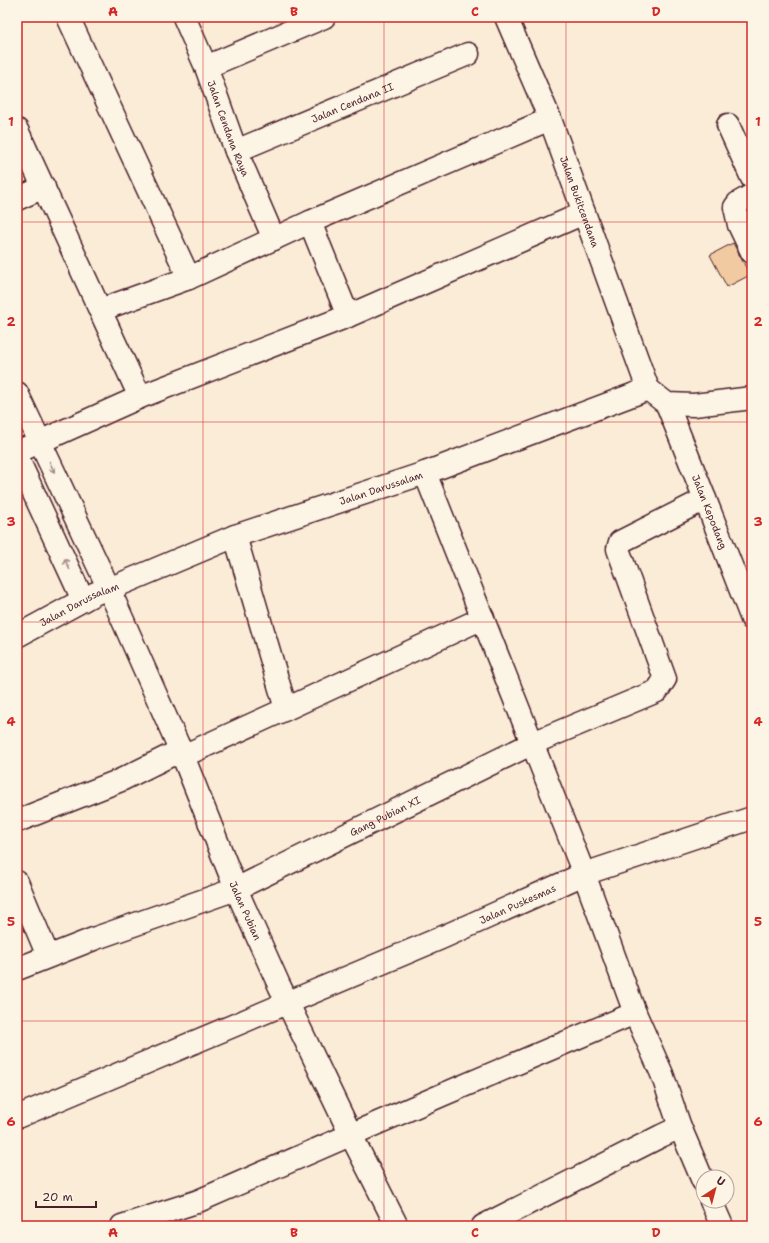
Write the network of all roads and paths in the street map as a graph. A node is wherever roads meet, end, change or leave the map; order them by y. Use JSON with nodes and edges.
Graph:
{"nodes":[{"id":1,"x":68,"y":17,"type":"edge"},
{"id":2,"x":184,"y":17,"type":"edge"},
{"id":3,"x":324,"y":17,"type":"edge"},
{"id":4,"x":506,"y":17,"type":"edge"},
{"id":5,"x":468,"y":54,"type":"dead end"},
{"id":6,"x":206,"y":67,"type":"junction"},
{"id":7,"x":550,"y":119,"type":"junction"},
{"id":8,"x":728,"y":125,"type":"dead end"},
{"id":9,"x":17,"y":130,"type":"edge"},
{"id":10,"x":236,"y":152,"type":"junction"},
{"id":11,"x":752,"y":178,"type":"edge"},
{"id":12,"x":44,"y":187,"type":"junction"},
{"id":13,"x":752,"y":195,"type":"edge"},
{"id":14,"x":17,"y":199,"type":"edge"},
{"id":15,"x":584,"y":213,"type":"junction"},
{"id":16,"x":310,"y":222,"type":"junction"},
{"id":17,"x":274,"y":239,"type":"junction"},
{"id":18,"x":752,"y":252,"type":"edge"},
{"id":19,"x":189,"y":278,"type":"junction"},
{"id":20,"x":100,"y":310,"type":"junction"},
{"id":21,"x":348,"y":316,"type":"junction"},
{"id":22,"x":648,"y":389,"type":"junction"},
{"id":23,"x":17,"y":393,"type":"edge"},
{"id":24,"x":140,"y":397,"type":"junction"},
{"id":25,"x":752,"y":398,"type":"edge"},
{"id":26,"x":667,"y":404,"type":"junction"},
{"id":27,"x":40,"y":442,"type":"junction"},
{"id":28,"x":17,"y":452,"type":"edge"},
{"id":29,"x":17,"y":457,"type":"edge"},
{"id":30,"x":425,"y":473,"type":"junction"},
{"id":31,"x":705,"y":499,"type":"junction"},
{"id":32,"x":235,"y":536,"type":"junction"},
{"id":33,"x":110,"y":589,"type":"junction"},
{"id":34,"x":83,"y":600,"type":"junction"},
{"id":35,"x":483,"y":618,"type":"junction"},
{"id":36,"x":752,"y":619,"type":"edge"},
{"id":37,"x":17,"y":636,"type":"edge"},
{"id":38,"x":286,"y":709,"type":"junction"},
{"id":39,"x":533,"y":743,"type":"junction"},
{"id":40,"x":183,"y":756,"type":"junction"},
{"id":41,"x":752,"y":818,"type":"edge"},
{"id":42,"x":17,"y":821,"type":"edge"},
{"id":43,"x":584,"y":874,"type":"junction"},
{"id":44,"x":17,"y":882,"type":"edge"},
{"id":45,"x":236,"y":888,"type":"junction"},
{"id":46,"x":48,"y":956,"type":"junction"},
{"id":47,"x":17,"y":969,"type":"edge"},
{"id":48,"x":288,"y":1003,"type":"junction"},
{"id":49,"x":635,"y":1013,"type":"junction"},
{"id":50,"x":17,"y":1117,"type":"edge"},
{"id":51,"x":680,"y":1127,"type":"junction"},
{"id":52,"x":351,"y":1135,"type":"junction"},
{"id":53,"x":698,"y":1169,"type":"edge"},
{"id":54,"x":715,"y":1209,"type":"edge"},
{"id":55,"x":122,"y":1226,"type":"edge"},
{"id":56,"x":397,"y":1226,"type":"edge"},
{"id":57,"x":483,"y":1226,"type":"edge"},
{"id":58,"x":722,"y":1226,"type":"edge"}],
"edges":[{"from":1,"to":19,"type":"street"},
{"from":2,"to":6,"type":"street","name":"Jalan Cendana Raya"},
{"from":3,"to":6,"type":"street"},
{"from":4,"to":7,"type":"street","name":"Jalan Bukitcendana"},
{"from":5,"to":10,"type":"street","name":"Jalan Cendana II"},
{"from":6,"to":10,"type":"street","name":"Jalan Cendana Raya"},
{"from":7,"to":15,"type":"street","name":"Jalan Bukitcendana"},
{"from":7,"to":16,"type":"street"},
{"from":8,"to":11,"type":"street"},
{"from":9,"to":12,"type":"street"},
{"from":10,"to":17,"type":"street","name":"Jalan Cendana Raya"},
{"from":12,"to":14,"type":"street"},
{"from":12,"to":20,"type":"street"},
{"from":13,"to":18,"type":"street"},
{"from":15,"to":21,"type":"street"},
{"from":15,"to":22,"type":"street","name":"Jalan Bukitcendana"},
{"from":16,"to":17,"type":"street"},
{"from":16,"to":21,"type":"street"},
{"from":17,"to":19,"type":"street"},
{"from":19,"to":20,"type":"street"},
{"from":20,"to":24,"type":"street"},
{"from":21,"to":24,"type":"street"},
{"from":22,"to":26,"type":"street"},
{"from":22,"to":30,"type":"street","name":"Jalan Darussalam"},
{"from":23,"to":27,"type":"street","name":"Jalan Pubian"},
{"from":24,"to":27,"type":"street"},
{"from":25,"to":26,"type":"street"},
{"from":26,"to":31,"type":"street","name":"Jalan Kepodang"},
{"from":27,"to":28,"type":"street"},
{"from":27,"to":33,"type":"street","name":"Jalan Pubian","one_way":true},
{"from":34,"to":29,"type":"street","one_way":true},
{"from":30,"to":32,"type":"street","name":"Jalan Darussalam"},
{"from":30,"to":35,"type":"street"},
{"from":31,"to":36,"type":"street","name":"Jalan Kepodang"},
{"from":31,"to":39,"type":"street","name":"Gang Pubian XI"},
{"from":32,"to":33,"type":"street","name":"Jalan Darussalam"},
{"from":32,"to":38,"type":"street"},
{"from":33,"to":34,"type":"street","name":"Jalan Darussalam"},
{"from":33,"to":40,"type":"street","name":"Jalan Pubian"},
{"from":34,"to":37,"type":"street","name":"Jalan Darussalam"},
{"from":35,"to":38,"type":"street"},
{"from":35,"to":39,"type":"street"},
{"from":38,"to":40,"type":"street"},
{"from":39,"to":43,"type":"street"},
{"from":39,"to":45,"type":"street","name":"Gang Pubian XI"},
{"from":40,"to":42,"type":"street"},
{"from":40,"to":45,"type":"street","name":"Jalan Pubian"},
{"from":41,"to":43,"type":"street","name":"Jalan Puskesmas"},
{"from":43,"to":48,"type":"street","name":"Jalan Puskesmas"},
{"from":43,"to":49,"type":"street"},
{"from":44,"to":46,"type":"street"},
{"from":45,"to":46,"type":"street","name":"Gang Pubian XI"},
{"from":45,"to":48,"type":"street","name":"Jalan Pubian"},
{"from":46,"to":47,"type":"street","name":"Gang Pubian XI"},
{"from":48,"to":50,"type":"street","name":"Jalan Puskesmas"},
{"from":48,"to":52,"type":"street","name":"Jalan Pubian"},
{"from":49,"to":51,"type":"street"},
{"from":49,"to":52,"type":"street"},
{"from":51,"to":53,"type":"street"},
{"from":51,"to":57,"type":"street"},
{"from":52,"to":55,"type":"street"},
{"from":52,"to":56,"type":"street","name":"Jalan Pubian"},
{"from":54,"to":58,"type":"street"}]}
